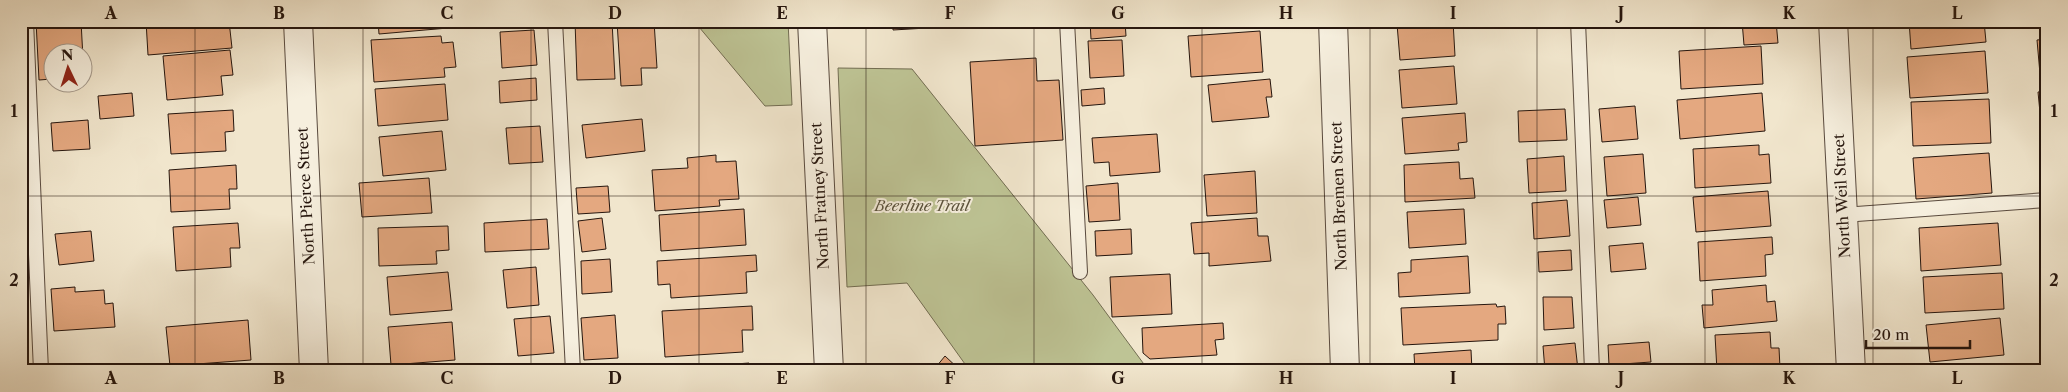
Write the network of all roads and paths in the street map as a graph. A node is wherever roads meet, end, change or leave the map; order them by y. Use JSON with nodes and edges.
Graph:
{"nodes":[{"id":1,"x":26,"y":21,"type":"edge"},
{"id":2,"x":298,"y":21,"type":"edge"},
{"id":3,"x":555,"y":21,"type":"edge"},
{"id":4,"x":812,"y":21,"type":"edge"},
{"id":5,"x":1067,"y":21,"type":"edge"},
{"id":6,"x":1333,"y":21,"type":"edge"},
{"id":7,"x":1578,"y":21,"type":"edge"},
{"id":8,"x":1833,"y":21,"type":"edge"},
{"id":9,"x":2047,"y":200,"type":"edge"},
{"id":10,"x":1844,"y":215,"type":"junction"},
{"id":11,"x":1080,"y":272,"type":"dead end"},
{"id":12,"x":41,"y":371,"type":"edge"},
{"id":13,"x":314,"y":371,"type":"edge"},
{"id":14,"x":574,"y":371,"type":"edge"},
{"id":15,"x":829,"y":371,"type":"edge"},
{"id":16,"x":1345,"y":371,"type":"edge"},
{"id":17,"x":1592,"y":371,"type":"edge"},
{"id":18,"x":1851,"y":371,"type":"edge"}],
"edges":[{"from":1,"to":12,"type":"lane"},
{"from":2,"to":13,"type":"street","name":"North Pierce Street"},
{"from":3,"to":14,"type":"lane"},
{"from":4,"to":15,"type":"street","name":"North Fratney Street"},
{"from":5,"to":11,"type":"lane"},
{"from":6,"to":16,"type":"street","name":"North Bremen Street"},
{"from":7,"to":17,"type":"lane"},
{"from":8,"to":10,"type":"street","name":"North Weil Street"},
{"from":9,"to":10,"type":"lane"},
{"from":10,"to":18,"type":"street","name":"North Weil Street"}]}
